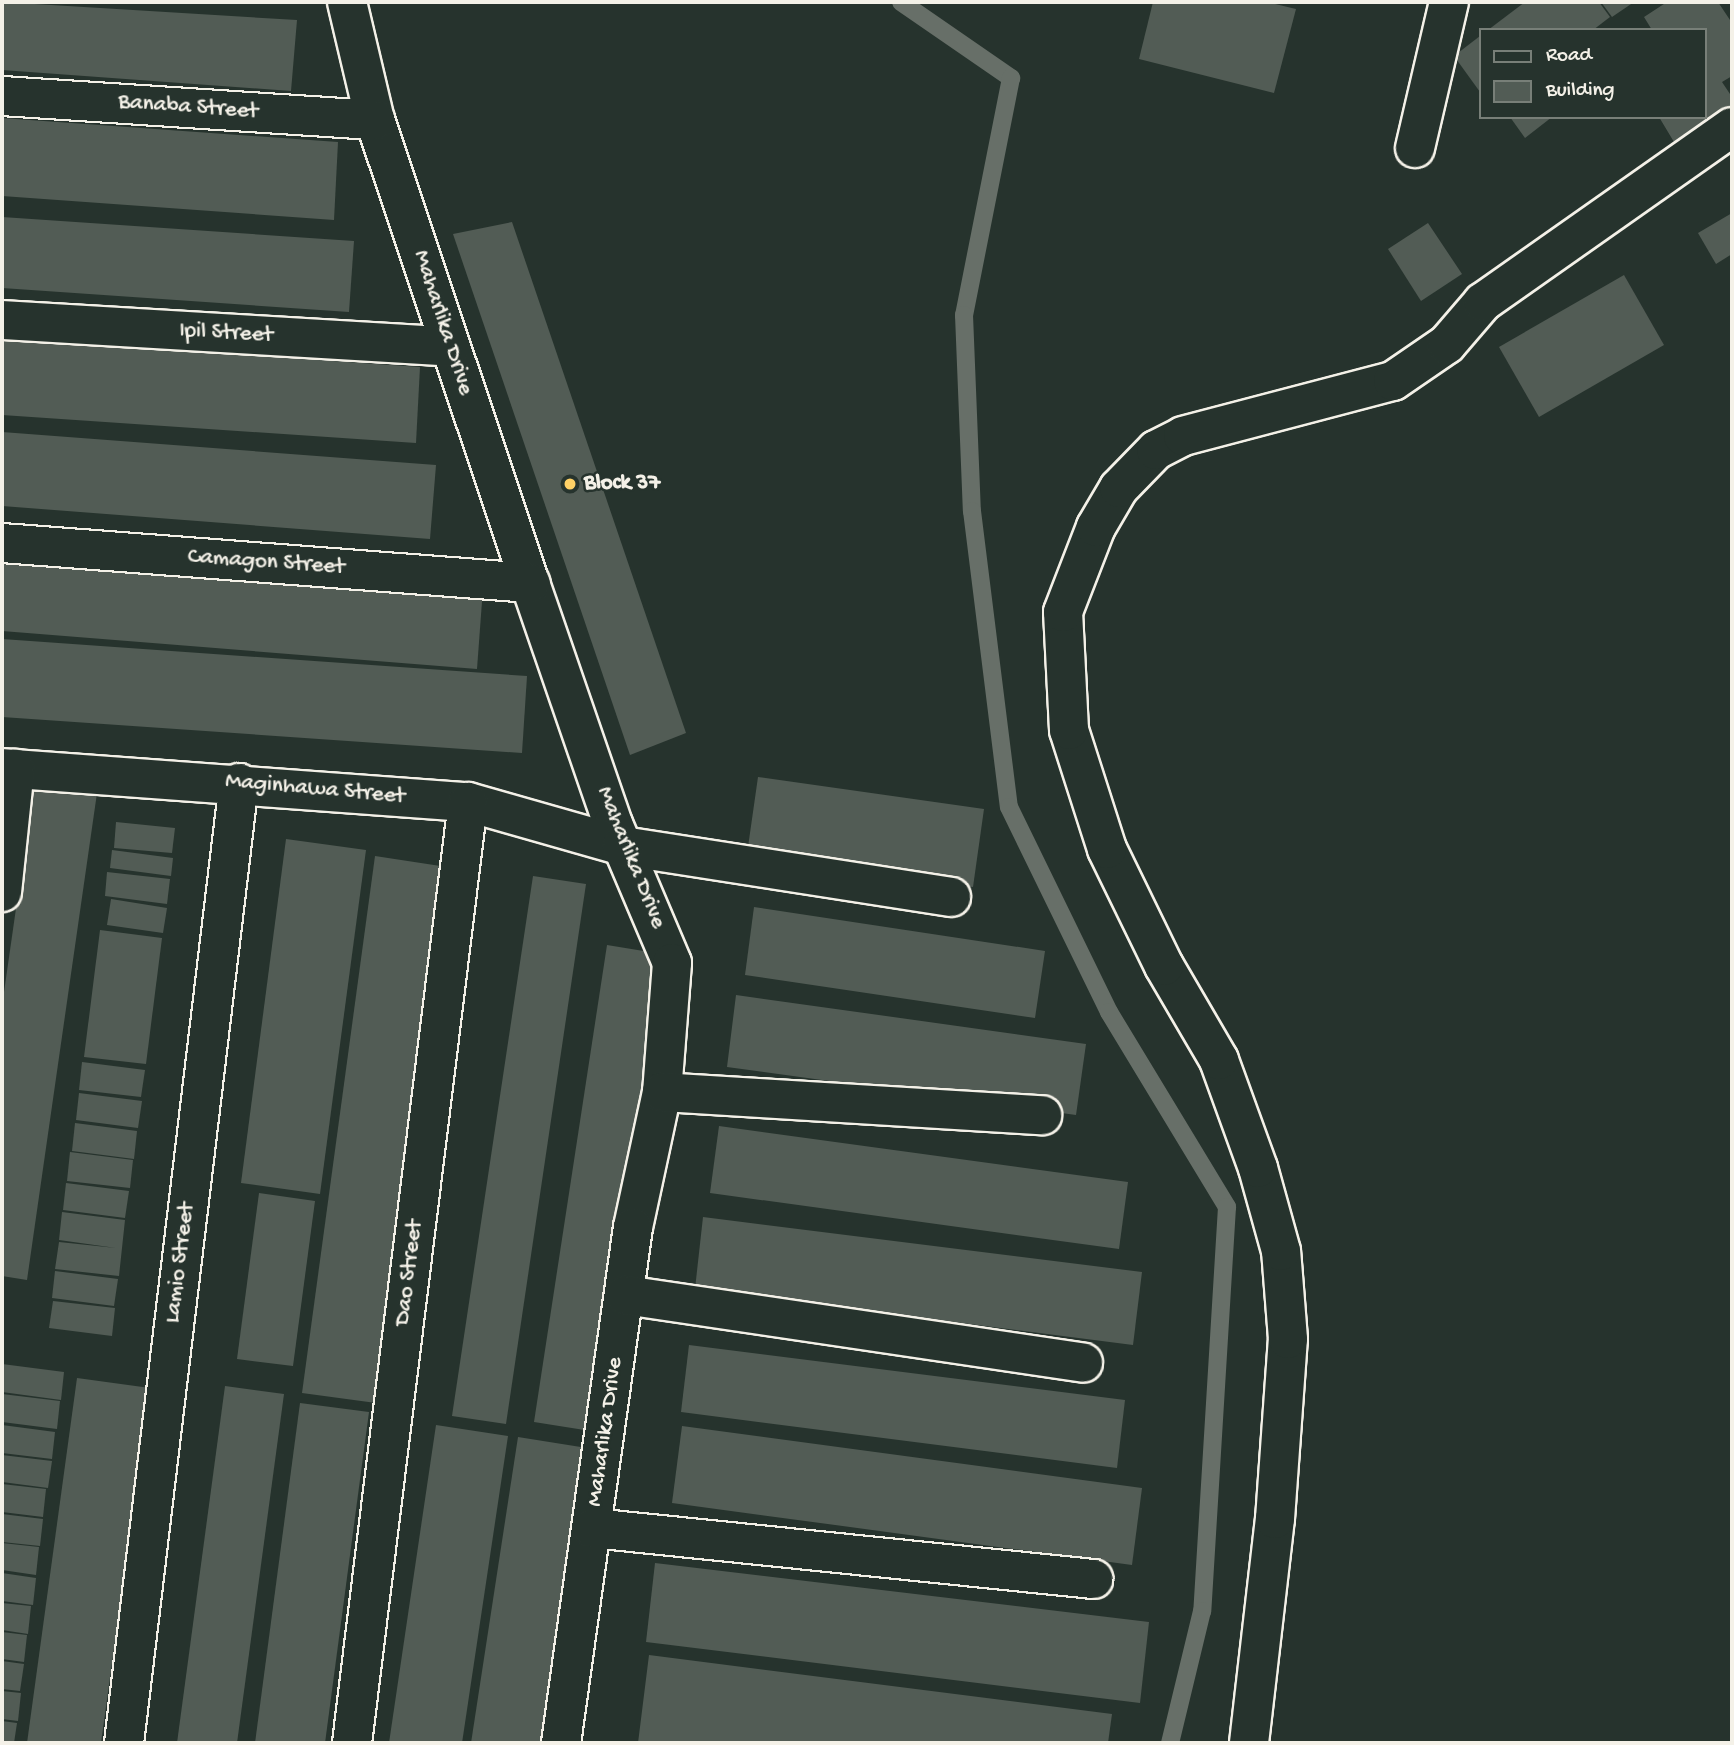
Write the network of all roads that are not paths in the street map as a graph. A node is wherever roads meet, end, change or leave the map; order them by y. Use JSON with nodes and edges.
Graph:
{"nodes":[{"id":1,"x":347,"y":2,"type":"edge"},
{"id":2,"x":1449,"y":2,"type":"edge"},
{"id":3,"x":2,"y":96,"type":"edge"},
{"id":4,"x":375,"y":120,"type":"junction"},
{"id":5,"x":1732,"y":127,"type":"edge"},
{"id":6,"x":1415,"y":148,"type":"dead end"},
{"id":7,"x":2,"y":320,"type":"edge"},
{"id":8,"x":450,"y":347,"type":"junction"},
{"id":9,"x":2,"y":543,"type":"edge"},
{"id":10,"x":530,"y":583,"type":"junction"},
{"id":11,"x":8,"y":769,"type":"edge"},
{"id":12,"x":239,"y":783,"type":"junction"},
{"id":13,"x":468,"y":802,"type":"junction"},
{"id":14,"x":622,"y":846,"type":"junction"},
{"id":15,"x":2,"y":892,"type":"edge"},
{"id":16,"x":951,"y":897,"type":"dead end"},
{"id":17,"x":662,"y":1092,"type":"junction"},
{"id":18,"x":1042,"y":1115,"type":"dead end"},
{"id":19,"x":625,"y":1295,"type":"junction"},
{"id":20,"x":1083,"y":1363,"type":"dead end"},
{"id":21,"x":592,"y":1528,"type":"junction"},
{"id":22,"x":1093,"y":1579,"type":"dead end"},
{"id":23,"x":124,"y":1743,"type":"edge"},
{"id":24,"x":352,"y":1743,"type":"edge"},
{"id":25,"x":561,"y":1743,"type":"edge"},
{"id":26,"x":1249,"y":1743,"type":"edge"}],
"edges":[{"from":1,"to":4,"type":"street","name":"Maharlika Drive"},
{"from":2,"to":6,"type":"street"},
{"from":3,"to":4,"type":"street","name":"Banaba Street"},
{"from":4,"to":8,"type":"street","name":"Maharlika Drive"},
{"from":5,"to":26,"type":"street"},
{"from":7,"to":8,"type":"street","name":"Ipil Street"},
{"from":8,"to":10,"type":"street","name":"Maharlika Drive"},
{"from":9,"to":10,"type":"street","name":"Camagon Street"},
{"from":10,"to":14,"type":"street","name":"Maharlika Drive"},
{"from":11,"to":12,"type":"street","name":"Maginhawa Street"},
{"from":11,"to":15,"type":"street"},
{"from":12,"to":13,"type":"street","name":"Maginhawa Street"},
{"from":12,"to":23,"type":"street","name":"Lamio Street"},
{"from":13,"to":14,"type":"street","name":"Maginhawa Street"},
{"from":13,"to":24,"type":"street","name":"Dao Street"},
{"from":14,"to":16,"type":"street","name":"Maginhawa Street"},
{"from":14,"to":17,"type":"street","name":"Maharlika Drive"},
{"from":17,"to":18,"type":"street"},
{"from":17,"to":19,"type":"street","name":"Maharlika Drive"},
{"from":19,"to":20,"type":"street"},
{"from":19,"to":21,"type":"street","name":"Maharlika Drive"},
{"from":21,"to":22,"type":"street"},
{"from":21,"to":25,"type":"street","name":"Maharlika Drive"}]}
